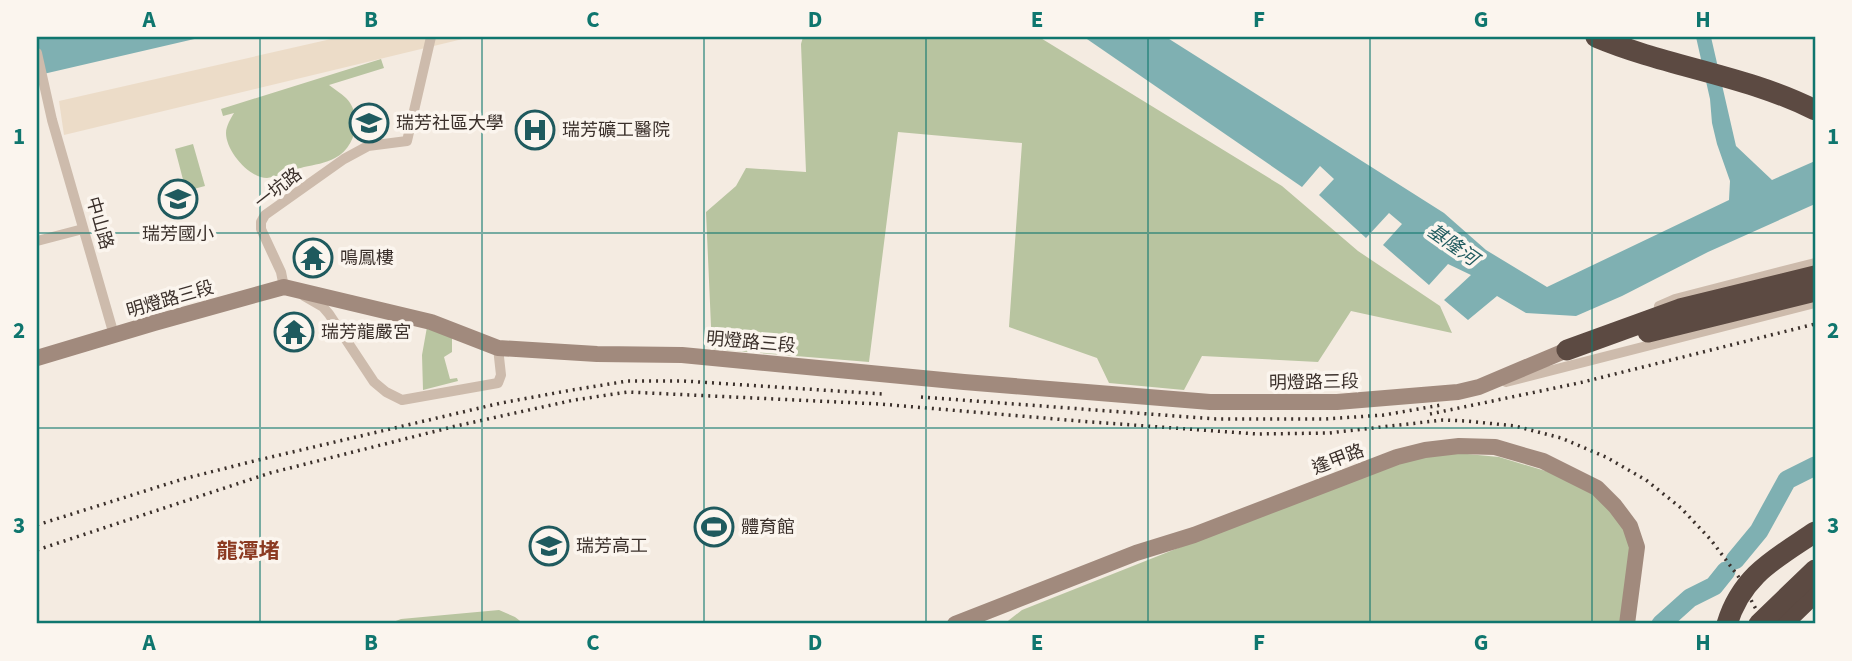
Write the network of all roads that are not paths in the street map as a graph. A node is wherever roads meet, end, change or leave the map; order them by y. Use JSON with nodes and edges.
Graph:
{"nodes":[{"id":1,"x":430,"y":37,"type":"edge"},
{"id":2,"x":1596,"y":37,"type":"edge"},
{"id":3,"x":1641,"y":44,"type":"edge"},
{"id":4,"x":37,"y":53,"type":"edge"},
{"id":5,"x":1815,"y":96,"type":"edge"},
{"id":6,"x":1815,"y":110,"type":"edge"},
{"id":7,"x":83,"y":229,"type":"junction"},
{"id":8,"x":37,"y":241,"type":"edge"},
{"id":9,"x":1813,"y":284,"type":"edge"},
{"id":10,"x":285,"y":287,"type":"junction"},
{"id":11,"x":114,"y":335,"type":"junction"},
{"id":12,"x":498,"y":348,"type":"junction"},
{"id":13,"x":1567,"y":349,"type":"junction"},
{"id":14,"x":37,"y":358,"type":"edge"},
{"id":15,"x":1479,"y":387,"type":"junction"},
{"id":16,"x":1815,"y":532,"type":"edge"},
{"id":17,"x":1815,"y":570,"type":"edge"},
{"id":18,"x":1815,"y":593,"type":"edge"},
{"id":19,"x":955,"y":624,"type":"edge"},
{"id":20,"x":1627,"y":624,"type":"edge"},
{"id":21,"x":1727,"y":624,"type":"edge"},
{"id":22,"x":1759,"y":624,"type":"edge"},
{"id":23,"x":1782,"y":624,"type":"edge"}],
"edges":[{"from":1,"to":10,"type":"street","name":"一坑路"},
{"from":2,"to":3,"type":"highway"},
{"from":3,"to":5,"type":"highway"},
{"from":3,"to":6,"type":"highway"},
{"from":4,"to":7,"type":"street","name":"中山路"},
{"from":7,"to":8,"type":"street"},
{"from":7,"to":11,"type":"street","name":"中山路"},
{"from":9,"to":13,"type":"highway"},
{"from":9,"to":13,"type":"street","name":"明燈路三段"},
{"from":9,"to":15,"type":"street","name":"明燈路三段"},
{"from":10,"to":11,"type":"street","name":"明燈路三段"},
{"from":10,"to":12,"type":"street","name":"明燈路三段"},
{"from":10,"to":12,"type":"street"},
{"from":11,"to":14,"type":"street","name":"明燈路三段"},
{"from":12,"to":15,"type":"street","name":"明燈路三段"},
{"from":13,"to":15,"type":"street","name":"明燈路三段"},
{"from":16,"to":21,"type":"highway","bridge":true},
{"from":17,"to":22,"type":"highway","bridge":true},
{"from":18,"to":23,"type":"highway"},
{"from":19,"to":20,"type":"street","name":"逢甲路"}]}
